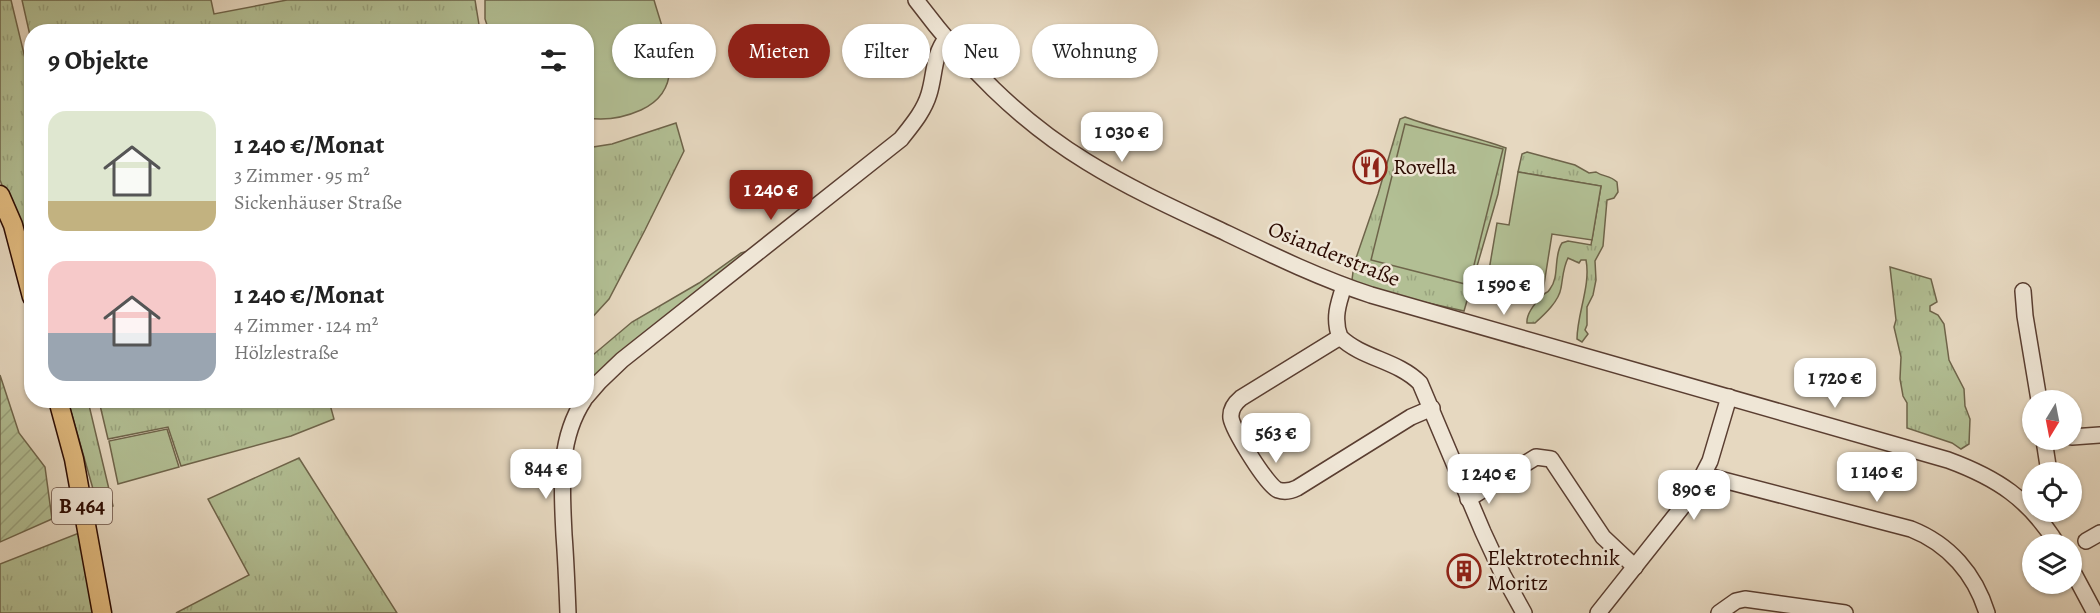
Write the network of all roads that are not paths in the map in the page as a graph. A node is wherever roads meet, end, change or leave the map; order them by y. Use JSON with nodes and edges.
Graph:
{"nodes":[{"id":1,"x":916,"y":0,"type":"edge"},
{"id":2,"x":942,"y":34,"type":"joint"},
{"id":3,"x":981,"y":78,"type":"edge"},
{"id":4,"x":0,"y":195,"type":"edge"},
{"id":5,"x":24,"y":267,"type":"edge"},
{"id":6,"x":1344,"y":286,"type":"junction"},
{"id":7,"x":2023,"y":291,"type":"dead end"},
{"id":8,"x":1340,"y":337,"type":"junction"},
{"id":9,"x":594,"y":387,"type":"edge"},
{"id":10,"x":2037,"y":390,"type":"edge"},
{"id":11,"x":1729,"y":397,"type":"junction"},
{"id":12,"x":60,"y":408,"type":"edge"},
{"id":13,"x":580,"y":408,"type":"edge"},
{"id":14,"x":1432,"y":408,"type":"junction"},
{"id":15,"x":2100,"y":435,"type":"edge"},
{"id":16,"x":2082,"y":436,"type":"edge"},
{"id":17,"x":1704,"y":475,"type":"junction"},
{"id":18,"x":1468,"y":499,"type":"junction"},
{"id":19,"x":2022,"y":502,"type":"edge"},
{"id":20,"x":2100,"y":533,"type":"edge"},
{"id":21,"x":2086,"y":541,"type":"dead end"},
{"id":22,"x":1635,"y":567,"type":"junction"},
{"id":23,"x":2082,"y":589,"type":"edge"},
{"id":24,"x":1785,"y":608,"type":"edge"},
{"id":25,"x":102,"y":613,"type":"edge"},
{"id":26,"x":568,"y":613,"type":"edge"},
{"id":27,"x":1524,"y":613,"type":"edge"},
{"id":28,"x":1598,"y":613,"type":"edge"},
{"id":29,"x":1719,"y":613,"type":"edge"},
{"id":30,"x":1845,"y":613,"type":"edge"},
{"id":31,"x":1987,"y":613,"type":"edge"},
{"id":32,"x":2095,"y":613,"type":"edge"}],
"edges":[{"from":1,"to":2,"type":"street","name":"Osianderstraße"},
{"from":2,"to":9,"type":"street"},
{"from":3,"to":6,"type":"street","name":"Osianderstraße"},
{"from":4,"to":5,"type":"main road"},
{"from":6,"to":8,"type":"street"},
{"from":6,"to":11,"type":"street","name":"Osianderstraße"},
{"from":7,"to":10,"type":"street"},
{"from":8,"to":14,"type":"street"},
{"from":8,"to":14,"type":"street"},
{"from":11,"to":17,"type":"street"},
{"from":11,"to":19,"type":"street","name":"Osianderstraße"},
{"from":12,"to":25,"type":"main road","number":"B 464"},
{"from":13,"to":26,"type":"street"},
{"from":14,"to":18,"type":"street"},
{"from":15,"to":16,"type":"street"},
{"from":17,"to":22,"type":"street"},
{"from":17,"to":31,"type":"street"},
{"from":18,"to":22,"type":"street"},
{"from":18,"to":27,"type":"street"},
{"from":20,"to":21,"type":"street"},
{"from":22,"to":28,"type":"street"},
{"from":23,"to":32,"type":"street"},
{"from":24,"to":29,"type":"street"},
{"from":24,"to":30,"type":"street"}]}
